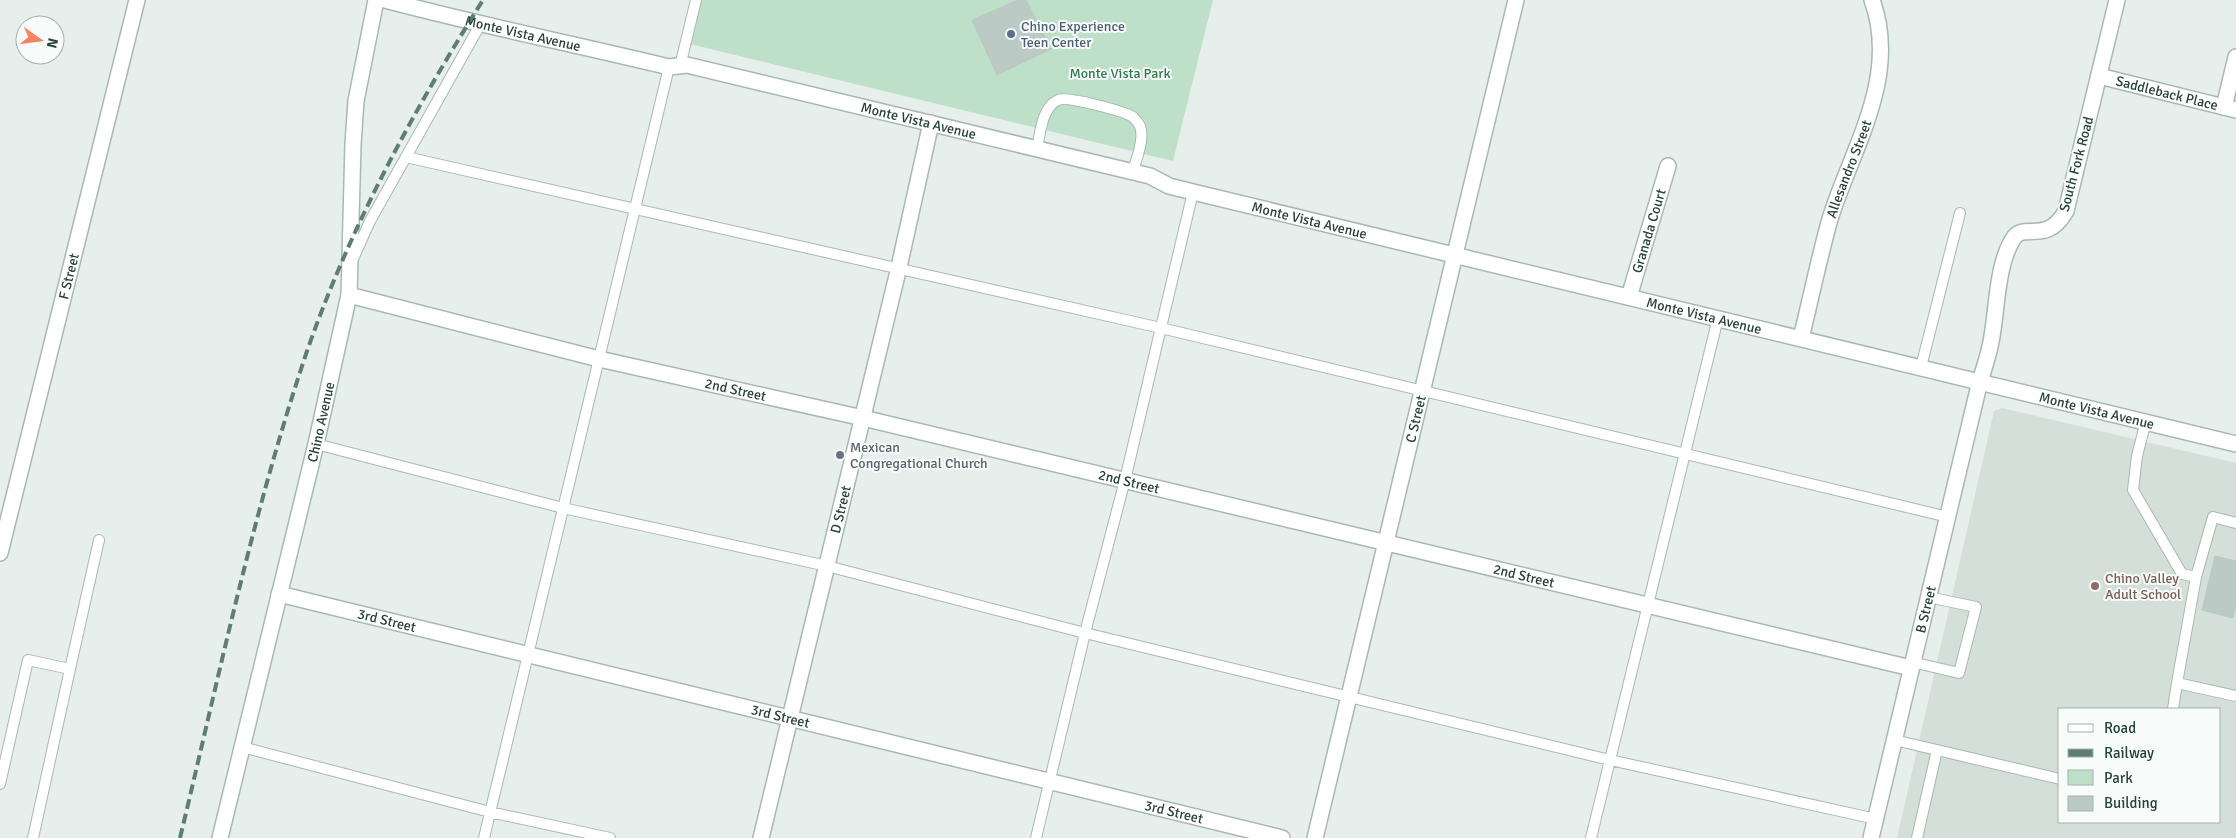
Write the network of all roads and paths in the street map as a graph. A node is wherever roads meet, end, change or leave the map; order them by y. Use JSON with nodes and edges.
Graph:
{"nodes":[{"id":1,"x":137,"y":0,"type":"edge"},
{"id":2,"x":376,"y":0,"type":"edge"},
{"id":3,"x":385,"y":0,"type":"edge"},
{"id":4,"x":696,"y":0,"type":"edge"},
{"id":5,"x":1516,"y":0,"type":"edge"},
{"id":6,"x":1872,"y":0,"type":"edge"},
{"id":7,"x":2117,"y":0,"type":"edge"},
{"id":8,"x":480,"y":25,"type":"junction"},
{"id":9,"x":2236,"y":57,"type":"edge"},
{"id":10,"x":674,"y":66,"type":"junction"},
{"id":11,"x":2099,"y":76,"type":"junction"},
{"id":12,"x":2230,"y":108,"type":"edge"},
{"id":13,"x":931,"y":123,"type":"junction"},
{"id":14,"x":1036,"y":149,"type":"junction"},
{"id":15,"x":406,"y":157,"type":"junction"},
{"id":16,"x":1668,"y":166,"type":"dead end"},
{"id":17,"x":1133,"y":172,"type":"junction"},
{"id":18,"x":1193,"y":192,"type":"junction"},
{"id":19,"x":635,"y":210,"type":"junction"},
{"id":20,"x":1960,"y":213,"type":"dead end"},
{"id":21,"x":1454,"y":254,"type":"junction"},
{"id":22,"x":351,"y":262,"type":"junction"},
{"id":23,"x":899,"y":267,"type":"junction"},
{"id":24,"x":349,"y":295,"type":"junction"},
{"id":25,"x":1629,"y":296,"type":"junction"},
{"id":26,"x":1718,"y":318,"type":"junction"},
{"id":27,"x":1162,"y":328,"type":"junction"},
{"id":28,"x":1801,"y":338,"type":"junction"},
{"id":29,"x":599,"y":359,"type":"junction"},
{"id":30,"x":1921,"y":366,"type":"junction"},
{"id":31,"x":1980,"y":381,"type":"junction"},
{"id":32,"x":1423,"y":392,"type":"junction"},
{"id":33,"x":863,"y":418,"type":"junction"},
{"id":34,"x":2146,"y":421,"type":"junction"},
{"id":35,"x":316,"y":444,"type":"junction"},
{"id":36,"x":2236,"y":444,"type":"edge"},
{"id":37,"x":1684,"y":454,"type":"junction"},
{"id":38,"x":1125,"y":480,"type":"junction"},
{"id":39,"x":563,"y":508,"type":"junction"},
{"id":40,"x":1948,"y":517,"type":"junction"},
{"id":41,"x":2236,"y":523,"type":"edge"},
{"id":42,"x":99,"y":540,"type":"dead end"},
{"id":43,"x":1387,"y":543,"type":"junction"},
{"id":44,"x":0,"y":554,"type":"edge"},
{"id":45,"x":827,"y":566,"type":"junction"},
{"id":46,"x":2196,"y":577,"type":"junction"},
{"id":47,"x":279,"y":594,"type":"junction"},
{"id":48,"x":1928,"y":597,"type":"junction"},
{"id":49,"x":1649,"y":606,"type":"junction"},
{"id":50,"x":1085,"y":633,"type":"junction"},
{"id":51,"x":528,"y":656,"type":"junction"},
{"id":52,"x":1911,"y":665,"type":"junction"},
{"id":53,"x":70,"y":669,"type":"junction"},
{"id":54,"x":2177,"y":683,"type":"junction"},
{"id":55,"x":1347,"y":696,"type":"junction"},
{"id":56,"x":2236,"y":696,"type":"edge"},
{"id":57,"x":2173,"y":708,"type":"edge"},
{"id":58,"x":790,"y":719,"type":"junction"},
{"id":59,"x":1894,"y":740,"type":"junction"},
{"id":60,"x":242,"y":747,"type":"junction"},
{"id":61,"x":1937,"y":750,"type":"junction"},
{"id":62,"x":1610,"y":760,"type":"junction"},
{"id":63,"x":2058,"y":779,"type":"edge"},
{"id":64,"x":1050,"y":782,"type":"junction"},
{"id":65,"x":0,"y":784,"type":"edge"},
{"id":66,"x":490,"y":812,"type":"junction"},
{"id":67,"x":1876,"y":819,"type":"junction"},
{"id":68,"x":33,"y":838,"type":"edge"},
{"id":69,"x":220,"y":838,"type":"edge"},
{"id":70,"x":484,"y":838,"type":"edge"},
{"id":71,"x":610,"y":838,"type":"edge"},
{"id":72,"x":761,"y":838,"type":"edge"},
{"id":73,"x":1036,"y":838,"type":"edge"},
{"id":74,"x":1282,"y":838,"type":"edge"},
{"id":75,"x":1315,"y":838,"type":"edge"},
{"id":76,"x":1592,"y":838,"type":"edge"},
{"id":77,"x":1871,"y":838,"type":"edge"},
{"id":78,"x":1917,"y":838,"type":"edge"}],
"edges":[{"from":1,"to":44,"type":"street","name":"F Street"},
{"from":2,"to":22,"type":"street","name":"Chino Avenue"},
{"from":3,"to":8,"type":"street","name":"Monte Vista Avenue"},
{"from":4,"to":10,"type":"lane"},
{"from":5,"to":21,"type":"street","name":"C Street"},
{"from":6,"to":28,"type":"street","name":"Allesandro Street"},
{"from":7,"to":11,"type":"street","name":"South Fork Road"},
{"from":8,"to":10,"type":"street","name":"Monte Vista Avenue"},
{"from":8,"to":15,"type":"lane"},
{"from":9,"to":12,"type":"street"},
{"from":10,"to":13,"type":"street","name":"Monte Vista Avenue"},
{"from":10,"to":19,"type":"lane"},
{"from":11,"to":12,"type":"street","name":"Saddleback Place"},
{"from":11,"to":31,"type":"street","name":"South Fork Road"},
{"from":13,"to":14,"type":"street","name":"Monte Vista Avenue"},
{"from":13,"to":23,"type":"street","name":"D Street"},
{"from":14,"to":17,"type":"street","name":"Monte Vista Avenue"},
{"from":14,"to":17,"type":"lane"},
{"from":15,"to":19,"type":"lane"},
{"from":15,"to":22,"type":"lane"},
{"from":16,"to":25,"type":"street","name":"Granada Court"},
{"from":17,"to":18,"type":"street","name":"Monte Vista Avenue"},
{"from":18,"to":21,"type":"street","name":"Monte Vista Avenue"},
{"from":18,"to":27,"type":"lane"},
{"from":19,"to":23,"type":"lane"},
{"from":19,"to":29,"type":"lane"},
{"from":20,"to":30,"type":"lane"},
{"from":21,"to":25,"type":"street","name":"Monte Vista Avenue"},
{"from":21,"to":32,"type":"street","name":"C Street"},
{"from":22,"to":24,"type":"street","name":"Chino Avenue"},
{"from":23,"to":27,"type":"lane"},
{"from":23,"to":33,"type":"street","name":"D Street"},
{"from":24,"to":29,"type":"street","name":"2nd Street"},
{"from":24,"to":35,"type":"street","name":"Chino Avenue"},
{"from":25,"to":26,"type":"street","name":"Monte Vista Avenue"},
{"from":26,"to":28,"type":"street","name":"Monte Vista Avenue"},
{"from":26,"to":37,"type":"lane"},
{"from":27,"to":32,"type":"lane"},
{"from":27,"to":38,"type":"lane"},
{"from":28,"to":30,"type":"street","name":"Monte Vista Avenue"},
{"from":29,"to":33,"type":"street","name":"2nd Street"},
{"from":29,"to":39,"type":"lane"},
{"from":30,"to":31,"type":"street","name":"Monte Vista Avenue"},
{"from":31,"to":34,"type":"street","name":"Monte Vista Avenue"},
{"from":31,"to":40,"type":"street","name":"B Street"},
{"from":32,"to":37,"type":"lane"},
{"from":32,"to":43,"type":"street","name":"C Street"},
{"from":33,"to":38,"type":"street","name":"2nd Street"},
{"from":33,"to":45,"type":"street","name":"D Street"},
{"from":34,"to":36,"type":"street","name":"Monte Vista Avenue"},
{"from":34,"to":46,"type":"lane"},
{"from":35,"to":39,"type":"lane"},
{"from":35,"to":47,"type":"street","name":"Chino Avenue"},
{"from":37,"to":40,"type":"lane"},
{"from":37,"to":49,"type":"lane"},
{"from":38,"to":43,"type":"street","name":"2nd Street"},
{"from":38,"to":50,"type":"lane"},
{"from":39,"to":45,"type":"lane"},
{"from":39,"to":51,"type":"lane"},
{"from":40,"to":48,"type":"street","name":"B Street"},
{"from":41,"to":46,"type":"lane"},
{"from":42,"to":53,"type":"lane"},
{"from":43,"to":49,"type":"street","name":"2nd Street"},
{"from":43,"to":55,"type":"street","name":"C Street"},
{"from":45,"to":50,"type":"lane"},
{"from":45,"to":58,"type":"street","name":"D Street"},
{"from":46,"to":54,"type":"lane"},
{"from":47,"to":51,"type":"street","name":"3rd Street"},
{"from":47,"to":60,"type":"street","name":"Chino Avenue"},
{"from":48,"to":52,"type":"street","name":"B Street"},
{"from":48,"to":52,"type":"lane"},
{"from":49,"to":52,"type":"street","name":"2nd Street"},
{"from":49,"to":62,"type":"lane"},
{"from":50,"to":55,"type":"lane"},
{"from":50,"to":64,"type":"lane"},
{"from":51,"to":58,"type":"street","name":"3rd Street"},
{"from":51,"to":66,"type":"lane"},
{"from":52,"to":59,"type":"street","name":"B Street"},
{"from":53,"to":65,"type":"lane"},
{"from":53,"to":68,"type":"lane"},
{"from":54,"to":56,"type":"lane"},
{"from":54,"to":57,"type":"lane"},
{"from":55,"to":62,"type":"lane"},
{"from":55,"to":75,"type":"street","name":"C Street"},
{"from":58,"to":64,"type":"street","name":"3rd Street"},
{"from":58,"to":72,"type":"street","name":"D Street"},
{"from":59,"to":61,"type":"lane"},
{"from":59,"to":67,"type":"street","name":"B Street"},
{"from":60,"to":66,"type":"lane"},
{"from":60,"to":69,"type":"street","name":"Chino Avenue"},
{"from":61,"to":63,"type":"lane"},
{"from":61,"to":78,"type":"lane"},
{"from":62,"to":67,"type":"lane"},
{"from":62,"to":76,"type":"lane"},
{"from":64,"to":73,"type":"lane"},
{"from":64,"to":74,"type":"street","name":"3rd Street"},
{"from":66,"to":70,"type":"lane"},
{"from":66,"to":71,"type":"lane"},
{"from":67,"to":77,"type":"street","name":"B Street"}]}
